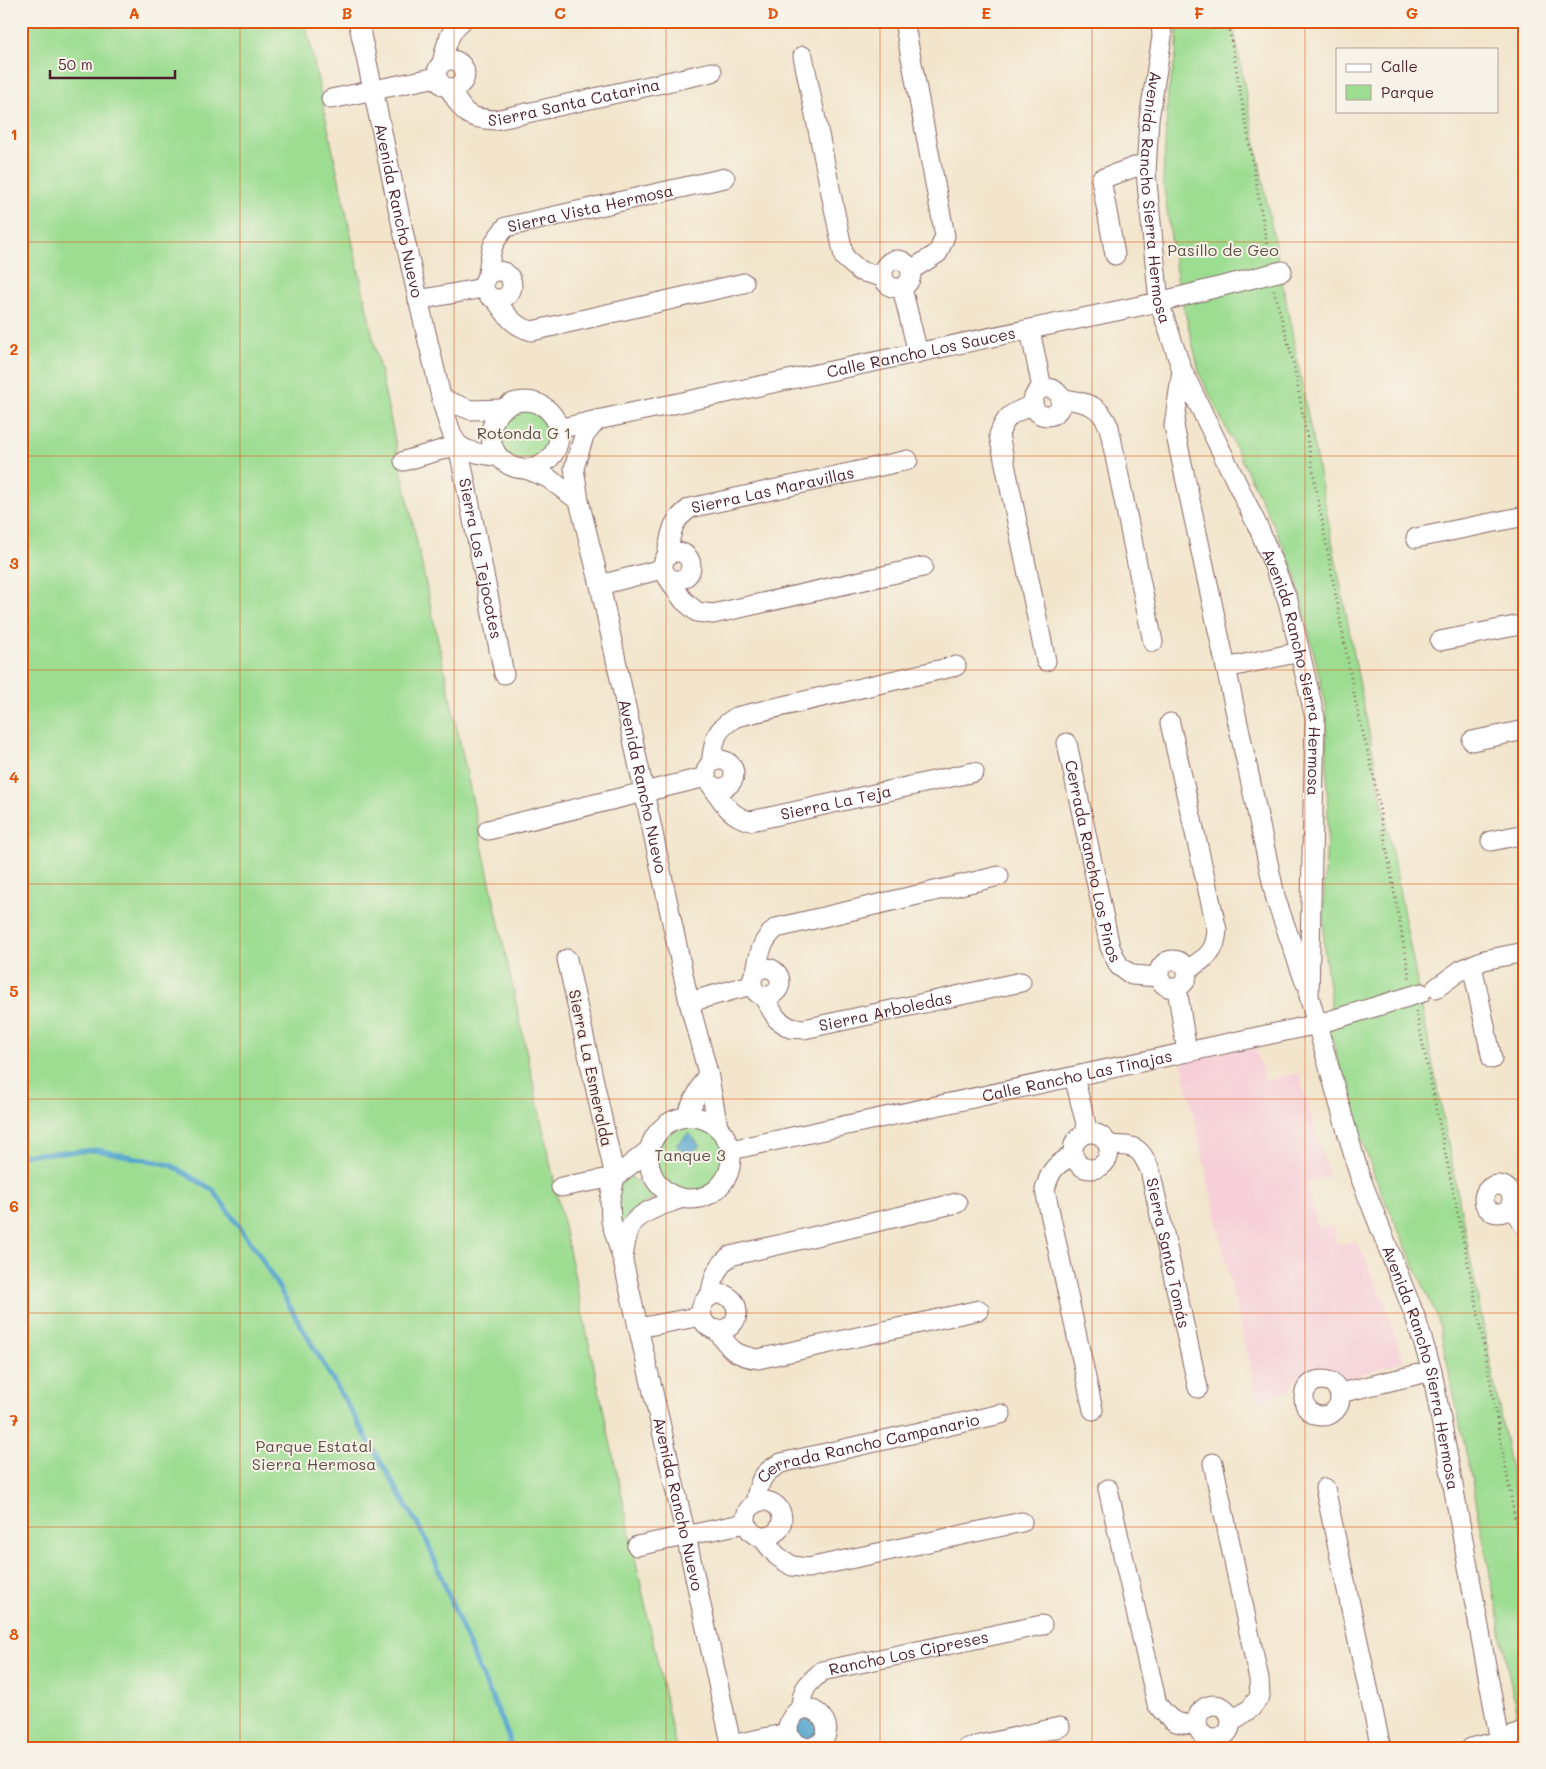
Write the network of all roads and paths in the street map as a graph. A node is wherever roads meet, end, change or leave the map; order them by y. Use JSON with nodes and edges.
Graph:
{"nodes":[{"id":1,"x":358,"y":21,"type":"edge"},
{"id":2,"x":462,"y":21,"type":"edge"},
{"id":3,"x":904,"y":21,"type":"edge"},
{"id":4,"x":1161,"y":21,"type":"edge"},
{"id":5,"x":1228,"y":21,"type":"edge"},
{"id":6,"x":803,"y":56,"type":"dead end"},
{"id":7,"x":712,"y":72,"type":"dead end"},
{"id":8,"x":442,"y":76,"type":"junction"},
{"id":9,"x":374,"y":92,"type":"junction"},
{"id":10,"x":331,"y":99,"type":"dead end"},
{"id":11,"x":1146,"y":163,"type":"junction"},
{"id":12,"x":725,"y":178,"type":"dead end"},
{"id":13,"x":1115,"y":255,"type":"dead end"},
{"id":14,"x":911,"y":270,"type":"junction"},
{"id":15,"x":1277,"y":272,"type":"junction"},
{"id":16,"x":883,"y":277,"type":"junction"},
{"id":17,"x":744,"y":283,"type":"dead end"},
{"id":18,"x":489,"y":287,"type":"junction"},
{"id":19,"x":902,"y":288,"type":"junction"},
{"id":20,"x":418,"y":300,"type":"junction"},
{"id":21,"x":1159,"y":302,"type":"junction"},
{"id":22,"x":1030,"y":330,"type":"junction"},
{"id":23,"x":918,"y":353,"type":"junction"},
{"id":24,"x":1182,"y":370,"type":"junction"},
{"id":25,"x":1042,"y":388,"type":"junction"},
{"id":26,"x":1061,"y":398,"type":"junction"},
{"id":27,"x":442,"y":399,"type":"junction"},
{"id":28,"x":1032,"y":405,"type":"junction"},
{"id":29,"x":502,"y":410,"type":"junction"},
{"id":30,"x":597,"y":420,"type":"junction"},
{"id":31,"x":558,"y":437,"type":"junction"},
{"id":32,"x":458,"y":445,"type":"junction"},
{"id":33,"x":498,"y":457,"type":"junction"},
{"id":34,"x":908,"y":460,"type":"dead end"},
{"id":35,"x":404,"y":461,"type":"dead end"},
{"id":36,"x":574,"y":468,"type":"junction"},
{"id":37,"x":526,"y":469,"type":"junction"},
{"id":38,"x":579,"y":501,"type":"junction"},
{"id":39,"x":1525,"y":516,"type":"edge"},
{"id":40,"x":1416,"y":538,"type":"dead end"},
{"id":41,"x":666,"y":567,"type":"junction"},
{"id":42,"x":923,"y":567,"type":"dead end"},
{"id":43,"x":600,"y":585,"type":"junction"},
{"id":44,"x":1525,"y":624,"type":"edge"},
{"id":45,"x":1440,"y":641,"type":"dead end"},
{"id":46,"x":1153,"y":642,"type":"dead end"},
{"id":47,"x":1300,"y":652,"type":"junction"},
{"id":48,"x":1046,"y":661,"type":"dead end"},
{"id":49,"x":956,"y":666,"type":"dead end"},
{"id":50,"x":1226,"y":668,"type":"junction"},
{"id":51,"x":504,"y":674,"type":"dead end"},
{"id":52,"x":1170,"y":723,"type":"dead end"},
{"id":53,"x":1525,"y":730,"type":"edge"},
{"id":54,"x":1472,"y":741,"type":"dead end"},
{"id":55,"x":1067,"y":743,"type":"dead end"},
{"id":56,"x":974,"y":772,"type":"dead end"},
{"id":57,"x":710,"y":775,"type":"junction"},
{"id":58,"x":644,"y":793,"type":"junction"},
{"id":59,"x":488,"y":830,"type":"dead end"},
{"id":60,"x":1525,"y":834,"type":"edge"},
{"id":61,"x":1491,"y":841,"type":"dead end"},
{"id":62,"x":999,"y":876,"type":"dead end"},
{"id":63,"x":1525,"y":952,"type":"edge"},
{"id":64,"x":568,"y":959,"type":"dead end"},
{"id":65,"x":1472,"y":965,"type":"junction"},
{"id":66,"x":1187,"y":970,"type":"junction"},
{"id":67,"x":1158,"y":977,"type":"junction"},
{"id":68,"x":1021,"y":982,"type":"dead end"},
{"id":69,"x":757,"y":984,"type":"junction"},
{"id":70,"x":1177,"y":988,"type":"junction"},
{"id":71,"x":1423,"y":992,"type":"junction"},
{"id":72,"x":1309,"y":996,"type":"junction"},
{"id":73,"x":689,"y":1002,"type":"junction"},
{"id":74,"x":1318,"y":1024,"type":"junction"},
{"id":75,"x":1187,"y":1052,"type":"junction"},
{"id":76,"x":1492,"y":1059,"type":"dead end"},
{"id":77,"x":708,"y":1073,"type":"junction"},
{"id":78,"x":1074,"y":1077,"type":"junction"},
{"id":79,"x":686,"y":1116,"type":"junction"},
{"id":80,"x":718,"y":1127,"type":"junction"},
{"id":81,"x":1088,"y":1132,"type":"junction"},
{"id":82,"x":1108,"y":1145,"type":"junction"},
{"id":83,"x":650,"y":1150,"type":"junction"},
{"id":84,"x":731,"y":1150,"type":"junction"},
{"id":85,"x":1073,"y":1155,"type":"junction"},
{"id":86,"x":615,"y":1177,"type":"junction"},
{"id":87,"x":561,"y":1187,"type":"dead end"},
{"id":88,"x":1515,"y":1194,"type":"edge"},
{"id":89,"x":682,"y":1198,"type":"junction"},
{"id":90,"x":957,"y":1203,"type":"dead end"},
{"id":91,"x":1525,"y":1227,"type":"edge"},
{"id":92,"x":622,"y":1260,"type":"junction"},
{"id":93,"x":710,"y":1296,"type":"junction"},
{"id":94,"x":979,"y":1310,"type":"dead end"},
{"id":95,"x":702,"y":1316,"type":"junction"},
{"id":96,"x":638,"y":1328,"type":"junction"},
{"id":97,"x":717,"y":1330,"type":"junction"},
{"id":98,"x":1432,"y":1371,"type":"junction"},
{"id":99,"x":1198,"y":1388,"type":"dead end"},
{"id":100,"x":1340,"y":1393,"type":"dead end"},
{"id":101,"x":1093,"y":1410,"type":"dead end"},
{"id":102,"x":1001,"y":1414,"type":"dead end"},
{"id":103,"x":1213,"y":1463,"type":"dead end"},
{"id":104,"x":1325,"y":1488,"type":"dead end"},
{"id":105,"x":1108,"y":1489,"type":"dead end"},
{"id":106,"x":755,"y":1503,"type":"junction"},
{"id":107,"x":1022,"y":1522,"type":"dead end"},
{"id":108,"x":746,"y":1523,"type":"junction"},
{"id":109,"x":686,"y":1536,"type":"junction"},
{"id":110,"x":762,"y":1538,"type":"junction"},
{"id":111,"x":637,"y":1546,"type":"dead end"},
{"id":112,"x":1525,"y":1575,"type":"edge"},
{"id":113,"x":1042,"y":1625,"type":"dead end"},
{"id":114,"x":800,"y":1710,"type":"junction"},
{"id":115,"x":1231,"y":1722,"type":"junction"},
{"id":116,"x":1197,"y":1725,"type":"junction"},
{"id":117,"x":1060,"y":1727,"type":"dead end"},
{"id":118,"x":1525,"y":1731,"type":"edge"},
{"id":119,"x":788,"y":1733,"type":"junction"},
{"id":120,"x":1219,"y":1743,"type":"edge"},
{"id":121,"x":1500,"y":1744,"type":"edge"},
{"id":122,"x":732,"y":1746,"type":"edge"},
{"id":123,"x":808,"y":1748,"type":"edge"},
{"id":124,"x":967,"y":1748,"type":"edge"},
{"id":125,"x":1381,"y":1748,"type":"edge"},
{"id":126,"x":1471,"y":1748,"type":"edge"}],
"edges":[{"from":1,"to":9,"type":"street","name":"Avenida Rancho Nuevo"},
{"from":2,"to":8,"type":"street"},
{"from":3,"to":14,"type":"street"},
{"from":4,"to":11,"type":"street","name":"Avenida Rancho Sierra Hermosa"},
{"from":5,"to":15,"type":"path"},
{"from":6,"to":16,"type":"street"},
{"from":7,"to":8,"type":"street","name":"Sierra Santa Catarina"},
{"from":8,"to":9,"type":"street"},
{"from":9,"to":10,"type":"street"},
{"from":9,"to":20,"type":"street","name":"Avenida Rancho Nuevo"},
{"from":11,"to":13,"type":"street"},
{"from":11,"to":21,"type":"street","name":"Avenida Rancho Sierra Hermosa"},
{"from":12,"to":18,"type":"street","name":"Sierra Vista Hermosa"},
{"from":14,"to":16,"type":"street"},
{"from":14,"to":19,"type":"street"},
{"from":15,"to":21,"type":"street","name":"Calle Rancho Los Sauces"},
{"from":15,"to":71,"type":"path"},
{"from":16,"to":19,"type":"street"},
{"from":17,"to":18,"type":"street"},
{"from":18,"to":20,"type":"street"},
{"from":19,"to":23,"type":"street"},
{"from":20,"to":27,"type":"street","name":"Avenida Rancho Nuevo"},
{"from":21,"to":22,"type":"street","name":"Calle Rancho Los Sauces"},
{"from":21,"to":24,"type":"street","name":"Avenida Rancho Sierra Hermosa"},
{"from":22,"to":23,"type":"street","name":"Calle Rancho Los Sauces"},
{"from":22,"to":25,"type":"street"},
{"from":23,"to":30,"type":"street","name":"Calle Rancho Los Sauces"},
{"from":24,"to":47,"type":"street","name":"Avenida Rancho Sierra Hermosa"},
{"from":24,"to":50,"type":"street","name":"Avenida Rancho Sierra Hermosa"},
{"from":25,"to":26,"type":"street"},
{"from":25,"to":28,"type":"street"},
{"from":26,"to":28,"type":"street"},
{"from":26,"to":46,"type":"street"},
{"from":27,"to":29,"type":"street"},
{"from":27,"to":32,"type":"street","name":"Avenida Rancho Nuevo"},
{"from":28,"to":48,"type":"street"},
{"from":29,"to":31,"type":"street"},
{"from":29,"to":33,"type":"street"},
{"from":30,"to":31,"type":"street","name":"Calle Rancho Los Sauces"},
{"from":30,"to":36,"type":"street"},
{"from":31,"to":36,"type":"street"},
{"from":31,"to":37,"type":"street"},
{"from":32,"to":33,"type":"street"},
{"from":32,"to":35,"type":"street"},
{"from":32,"to":51,"type":"street","name":"Sierra Los Tejocotes"},
{"from":33,"to":37,"type":"street"},
{"from":34,"to":41,"type":"street","name":"Sierra Las Maravillas"},
{"from":36,"to":38,"type":"street","name":"Avenida Rancho Nuevo"},
{"from":37,"to":38,"type":"street"},
{"from":38,"to":43,"type":"street","name":"Avenida Rancho Nuevo"},
{"from":39,"to":40,"type":"street"},
{"from":41,"to":42,"type":"street"},
{"from":41,"to":43,"type":"street"},
{"from":43,"to":58,"type":"street","name":"Avenida Rancho Nuevo"},
{"from":44,"to":45,"type":"street"},
{"from":47,"to":50,"type":"street"},
{"from":47,"to":72,"type":"street","name":"Avenida Rancho Sierra Hermosa"},
{"from":49,"to":57,"type":"street"},
{"from":50,"to":72,"type":"street","name":"Avenida Rancho Sierra Hermosa"},
{"from":52,"to":66,"type":"street"},
{"from":53,"to":54,"type":"street"},
{"from":55,"to":67,"type":"street","name":"Cerrada Rancho Los Pinos"},
{"from":56,"to":57,"type":"street","name":"Sierra La Teja"},
{"from":57,"to":58,"type":"street"},
{"from":58,"to":59,"type":"street"},
{"from":58,"to":73,"type":"street","name":"Avenida Rancho Nuevo"},
{"from":60,"to":61,"type":"street"},
{"from":62,"to":69,"type":"street"},
{"from":63,"to":65,"type":"street","name":"Calle Rancho Las Tinajas"},
{"from":64,"to":86,"type":"street","name":"Sierra La Esmeralda"},
{"from":65,"to":71,"type":"street","name":"Calle Rancho Las Tinajas"},
{"from":65,"to":76,"type":"street"},
{"from":66,"to":67,"type":"street"},
{"from":66,"to":70,"type":"street"},
{"from":67,"to":70,"type":"street"},
{"from":68,"to":69,"type":"street","name":"Sierra Arboledas"},
{"from":69,"to":73,"type":"street"},
{"from":70,"to":75,"type":"street"},
{"from":71,"to":74,"type":"street","name":"Calle Rancho Las Tinajas"},
{"from":71,"to":112,"type":"path"},
{"from":72,"to":74,"type":"street","name":"Avenida Rancho Sierra Hermosa"},
{"from":73,"to":77,"type":"street","name":"Avenida Rancho Nuevo"},
{"from":74,"to":75,"type":"street","name":"Calle Rancho Las Tinajas"},
{"from":74,"to":98,"type":"street","name":"Avenida Rancho Sierra Hermosa"},
{"from":75,"to":78,"type":"street","name":"Calle Rancho Las Tinajas"},
{"from":77,"to":79,"type":"street"},
{"from":77,"to":80,"type":"street","name":"Avenida Rancho Nuevo"},
{"from":78,"to":81,"type":"street"},
{"from":78,"to":84,"type":"street","name":"Calle Rancho Las Tinajas"},
{"from":79,"to":80,"type":"street"},
{"from":79,"to":83,"type":"street"},
{"from":80,"to":84,"type":"street"},
{"from":81,"to":82,"type":"street","name":"Sierra Santo Tomás"},
{"from":81,"to":85,"type":"street"},
{"from":82,"to":85,"type":"street"},
{"from":82,"to":99,"type":"street","name":"Sierra Santo Tomás"},
{"from":83,"to":86,"type":"street"},
{"from":83,"to":89,"type":"street"},
{"from":84,"to":89,"type":"street"},
{"from":85,"to":101,"type":"street"},
{"from":86,"to":87,"type":"street"},
{"from":86,"to":92,"type":"street","name":"Avenida Rancho Nuevo"},
{"from":88,"to":91,"type":"street"},
{"from":89,"to":92,"type":"street"},
{"from":90,"to":93,"type":"street"},
{"from":92,"to":96,"type":"street","name":"Avenida Rancho Nuevo"},
{"from":93,"to":95,"type":"street"},
{"from":93,"to":97,"type":"street"},
{"from":94,"to":97,"type":"street"},
{"from":95,"to":96,"type":"street"},
{"from":95,"to":97,"type":"street"},
{"from":96,"to":109,"type":"street","name":"Avenida Rancho Nuevo"},
{"from":98,"to":100,"type":"street"},
{"from":98,"to":121,"type":"street","name":"Avenida Rancho Sierra Hermosa"},
{"from":102,"to":106,"type":"street","name":"Cerrada Rancho Campanario"},
{"from":103,"to":115,"type":"street"},
{"from":104,"to":125,"type":"street"},
{"from":105,"to":116,"type":"street"},
{"from":106,"to":108,"type":"street"},
{"from":106,"to":110,"type":"street"},
{"from":107,"to":110,"type":"street"},
{"from":108,"to":109,"type":"street"},
{"from":108,"to":110,"type":"street"},
{"from":109,"to":111,"type":"street"},
{"from":109,"to":122,"type":"street","name":"Avenida Rancho Nuevo"},
{"from":113,"to":114,"type":"street","name":"Rancho Los Cipreses"},
{"from":114,"to":119,"type":"street","name":"Rancho Los Cipreses"},
{"from":114,"to":123,"type":"street"},
{"from":115,"to":116,"type":"street"},
{"from":115,"to":120,"type":"street"},
{"from":116,"to":120,"type":"street"},
{"from":117,"to":124,"type":"street"},
{"from":118,"to":121,"type":"street"},
{"from":119,"to":122,"type":"street"},
{"from":119,"to":123,"type":"street"},
{"from":121,"to":126,"type":"street"}]}
